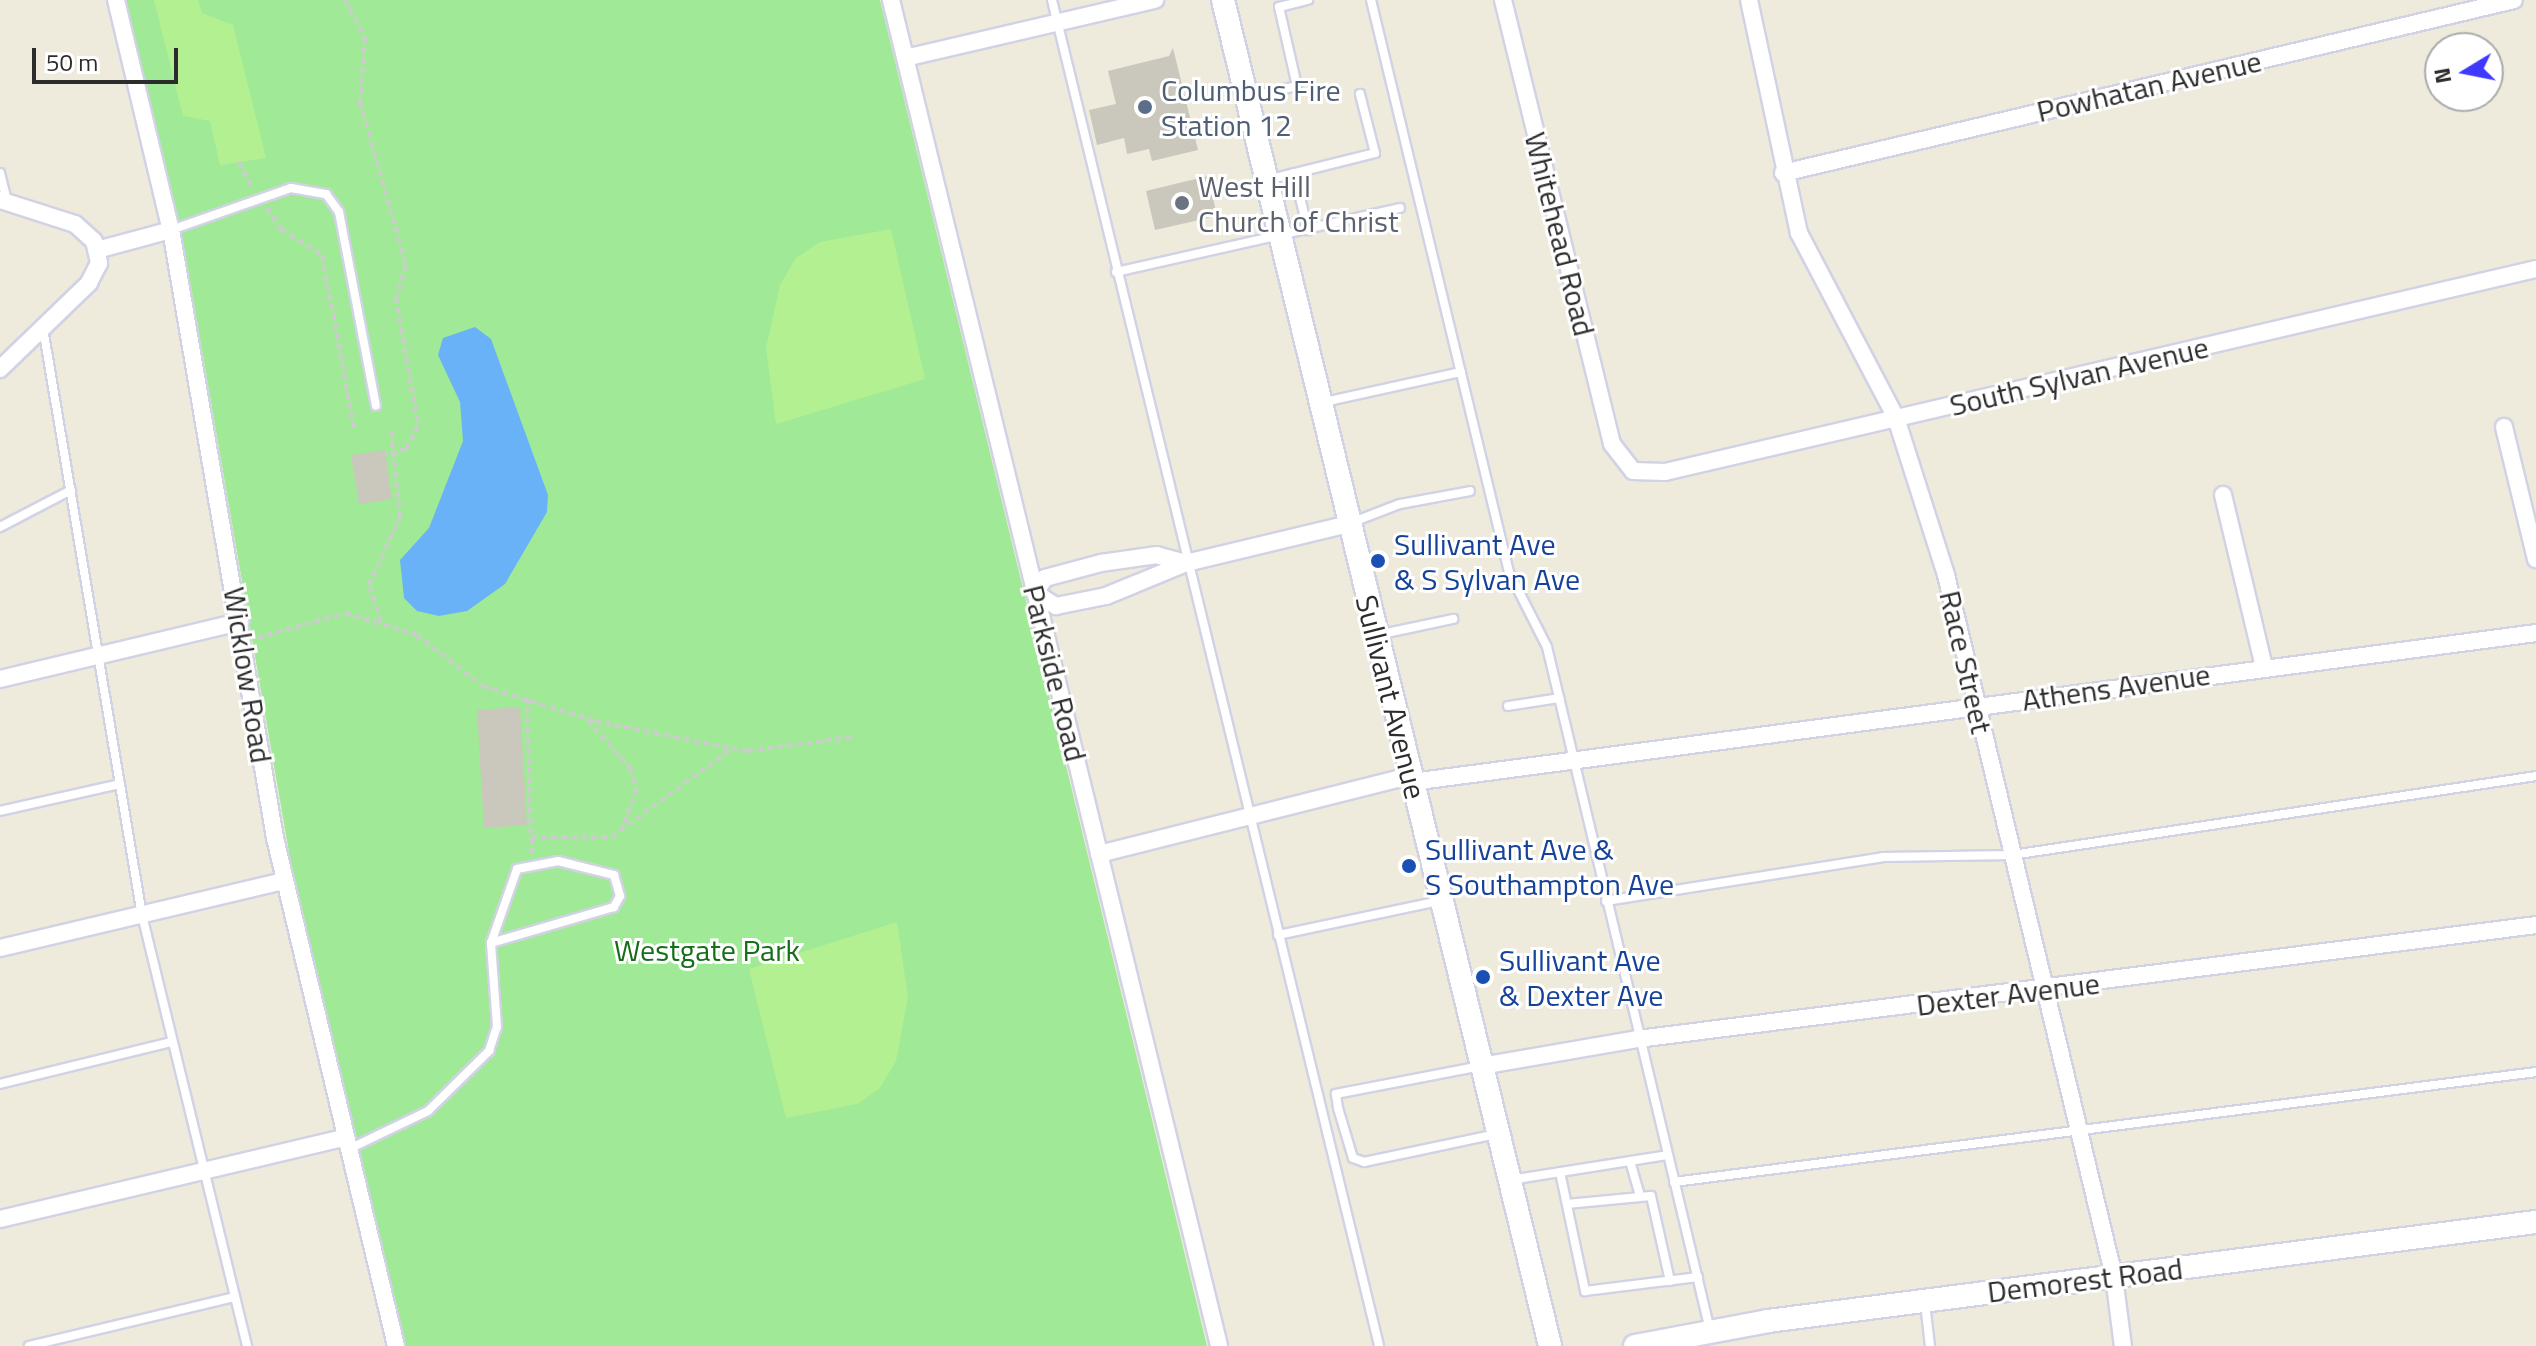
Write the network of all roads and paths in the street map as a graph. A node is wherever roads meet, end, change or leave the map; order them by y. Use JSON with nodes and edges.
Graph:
{"nodes":[{"id":1,"x":116,"y":0,"type":"edge"},
{"id":2,"x":345,"y":0,"type":"edge"},
{"id":3,"x":891,"y":0,"type":"edge"},
{"id":4,"x":1052,"y":0,"type":"edge"},
{"id":5,"x":1155,"y":0,"type":"edge"},
{"id":6,"x":1223,"y":0,"type":"edge"},
{"id":7,"x":1308,"y":0,"type":"edge"},
{"id":8,"x":1371,"y":0,"type":"edge"},
{"id":9,"x":1503,"y":0,"type":"edge"},
{"id":10,"x":1749,"y":0,"type":"edge"},
{"id":11,"x":2514,"y":0,"type":"edge"},
{"id":12,"x":1058,"y":22,"type":"junction"},
{"id":13,"x":905,"y":58,"type":"junction"},
{"id":14,"x":1360,"y":94,"type":"dead end"},
{"id":15,"x":1246,"y":97,"type":"junction"},
{"id":16,"x":239,"y":162,"type":"dead end"},
{"id":17,"x":0,"y":173,"type":"edge"},
{"id":18,"x":1294,"y":173,"type":"junction"},
{"id":19,"x":1783,"y":173,"type":"junction"},
{"id":20,"x":1266,"y":180,"type":"junction"},
{"id":21,"x":261,"y":200,"type":"junction"},
{"id":22,"x":4,"y":201,"type":"edge"},
{"id":23,"x":1400,"y":208,"type":"dead end"},
{"id":24,"x":171,"y":230,"type":"junction"},
{"id":25,"x":1308,"y":230,"type":"junction"},
{"id":26,"x":1280,"y":237,"type":"junction"},
{"id":27,"x":97,"y":250,"type":"junction"},
{"id":28,"x":2536,"y":269,"type":"edge"},
{"id":29,"x":1116,"y":272,"type":"junction"},
{"id":30,"x":43,"y":326,"type":"junction"},
{"id":31,"x":0,"y":369,"type":"edge"},
{"id":32,"x":1461,"y":372,"type":"junction"},
{"id":33,"x":1320,"y":403,"type":"junction"},
{"id":34,"x":376,"y":406,"type":"dead end"},
{"id":35,"x":1896,"y":418,"type":"junction"},
{"id":36,"x":2504,"y":427,"type":"dead end"},
{"id":37,"x":354,"y":428,"type":"dead end"},
{"id":38,"x":391,"y":430,"type":"dead end"},
{"id":39,"x":394,"y":453,"type":"junction"},
{"id":40,"x":386,"y":455,"type":"dead end"},
{"id":41,"x":1623,"y":465,"type":"joint"},
{"id":42,"x":71,"y":490,"type":"junction"},
{"id":43,"x":1470,"y":491,"type":"dead end"},
{"id":44,"x":2223,"y":495,"type":"dead end"},
{"id":45,"x":1349,"y":524,"type":"junction"},
{"id":46,"x":0,"y":527,"type":"edge"},
{"id":47,"x":2536,"y":559,"type":"edge"},
{"id":48,"x":1186,"y":563,"type":"junction"},
{"id":49,"x":1035,"y":593,"type":"junction"},
{"id":50,"x":1453,"y":619,"type":"dead end"},
{"id":51,"x":381,"y":621,"type":"junction"},
{"id":52,"x":240,"y":622,"type":"junction"},
{"id":53,"x":2536,"y":633,"type":"edge"},
{"id":54,"x":1376,"y":635,"type":"junction"},
{"id":55,"x":257,"y":638,"type":"dead end"},
{"id":56,"x":99,"y":655,"type":"junction"},
{"id":57,"x":2264,"y":667,"type":"junction"},
{"id":58,"x":0,"y":679,"type":"edge"},
{"id":59,"x":527,"y":697,"type":"junction"},
{"id":60,"x":1559,"y":698,"type":"junction"},
{"id":61,"x":1508,"y":706,"type":"dead end"},
{"id":62,"x":1978,"y":706,"type":"junction"},
{"id":63,"x":586,"y":718,"type":"junction"},
{"id":64,"x":853,"y":737,"type":"dead end"},
{"id":65,"x":731,"y":749,"type":"junction"},
{"id":66,"x":1573,"y":757,"type":"junction"},
{"id":67,"x":2536,"y":776,"type":"edge"},
{"id":68,"x":1411,"y":779,"type":"junction"},
{"id":69,"x":120,"y":784,"type":"junction"},
{"id":70,"x":0,"y":811,"type":"edge"},
{"id":71,"x":1249,"y":816,"type":"junction"},
{"id":72,"x":620,"y":833,"type":"junction"},
{"id":73,"x":531,"y":837,"type":"junction"},
{"id":74,"x":1099,"y":854,"type":"junction"},
{"id":75,"x":2012,"y":855,"type":"junction"},
{"id":76,"x":532,"y":861,"type":"junction"},
{"id":77,"x":284,"y":881,"type":"junction"},
{"id":78,"x":1441,"y":901,"type":"junction"},
{"id":79,"x":1606,"y":901,"type":"junction"},
{"id":80,"x":142,"y":915,"type":"junction"},
{"id":81,"x":2536,"y":925,"type":"edge"},
{"id":82,"x":1278,"y":935,"type":"junction"},
{"id":83,"x":491,"y":943,"type":"junction"},
{"id":84,"x":0,"y":948,"type":"edge"},
{"id":85,"x":2046,"y":990,"type":"junction"},
{"id":86,"x":1638,"y":1039,"type":"junction"},
{"id":87,"x":171,"y":1042,"type":"junction"},
{"id":88,"x":1481,"y":1066,"type":"junction"},
{"id":89,"x":2536,"y":1072,"type":"edge"},
{"id":90,"x":0,"y":1084,"type":"edge"},
{"id":91,"x":2078,"y":1132,"type":"junction"},
{"id":92,"x":1497,"y":1134,"type":"junction"},
{"id":93,"x":343,"y":1144,"type":"junction"},
{"id":94,"x":1667,"y":1155,"type":"junction"},
{"id":95,"x":1630,"y":1161,"type":"junction"},
{"id":96,"x":201,"y":1171,"type":"junction"},
{"id":97,"x":1560,"y":1172,"type":"junction"},
{"id":98,"x":1509,"y":1180,"type":"junction"},
{"id":99,"x":1674,"y":1182,"type":"junction"},
{"id":100,"x":1640,"y":1195,"type":"junction"},
{"id":101,"x":1567,"y":1204,"type":"junction"},
{"id":102,"x":0,"y":1219,"type":"edge"},
{"id":103,"x":2536,"y":1222,"type":"edge"},
{"id":104,"x":1698,"y":1277,"type":"junction"},
{"id":105,"x":2114,"y":1277,"type":"junction"},
{"id":106,"x":1670,"y":1281,"type":"junction"},
{"id":107,"x":234,"y":1297,"type":"junction"},
{"id":108,"x":1924,"y":1301,"type":"junction"},
{"id":109,"x":1711,"y":1332,"type":"junction"},
{"id":110,"x":29,"y":1346,"type":"edge"},
{"id":111,"x":247,"y":1346,"type":"edge"},
{"id":112,"x":396,"y":1346,"type":"edge"},
{"id":113,"x":1219,"y":1346,"type":"edge"},
{"id":114,"x":1379,"y":1346,"type":"edge"},
{"id":115,"x":1550,"y":1346,"type":"edge"},
{"id":116,"x":1635,"y":1346,"type":"edge"},
{"id":117,"x":1930,"y":1346,"type":"edge"},
{"id":118,"x":2123,"y":1346,"type":"edge"}],
"edges":[{"from":1,"to":24,"type":"street","name":"Wicklow Road"},
{"from":2,"to":39,"type":"path"},
{"from":3,"to":13,"type":"street","name":"Parkside Road"},
{"from":4,"to":12,"type":"lane"},
{"from":5,"to":12,"type":"street"},
{"from":6,"to":15,"type":"main road","name":"Sullivant Avenue"},
{"from":7,"to":15,"type":"lane"},
{"from":8,"to":32,"type":"lane"},
{"from":9,"to":41,"type":"street","name":"Whitehead Road"},
{"from":10,"to":19,"type":"street","name":"Race Street"},
{"from":11,"to":19,"type":"street","name":"Powhatan Avenue"},
{"from":12,"to":13,"type":"street"},
{"from":12,"to":29,"type":"lane"},
{"from":13,"to":49,"type":"street","name":"Parkside Road"},
{"from":14,"to":18,"type":"lane"},
{"from":15,"to":20,"type":"main road","name":"Sullivant Avenue"},
{"from":16,"to":21,"type":"path"},
{"from":17,"to":22,"type":"lane"},
{"from":18,"to":20,"type":"lane"},
{"from":18,"to":25,"type":"lane"},
{"from":19,"to":35,"type":"street","name":"Race Street"},
{"from":20,"to":26,"type":"main road","name":"Sullivant Avenue"},
{"from":21,"to":24,"type":"lane"},
{"from":21,"to":34,"type":"lane"},
{"from":21,"to":37,"type":"path"},
{"from":22,"to":27,"type":"street"},
{"from":23,"to":25,"type":"lane"},
{"from":24,"to":27,"type":"street"},
{"from":24,"to":52,"type":"street","name":"Wicklow Road"},
{"from":25,"to":26,"type":"lane"},
{"from":26,"to":29,"type":"lane"},
{"from":26,"to":33,"type":"main road","name":"Sullivant Avenue"},
{"from":27,"to":30,"type":"street"},
{"from":28,"to":35,"type":"street","name":"South Sylvan Avenue"},
{"from":29,"to":48,"type":"lane"},
{"from":30,"to":31,"type":"street"},
{"from":30,"to":42,"type":"lane"},
{"from":32,"to":33,"type":"lane"},
{"from":32,"to":60,"type":"lane"},
{"from":33,"to":45,"type":"main road","name":"Sullivant Avenue"},
{"from":35,"to":41,"type":"street","name":"South Sylvan Avenue"},
{"from":35,"to":62,"type":"street","name":"Race Street"},
{"from":36,"to":47,"type":"street"},
{"from":38,"to":39,"type":"path"},
{"from":39,"to":40,"type":"path"},
{"from":39,"to":51,"type":"path"},
{"from":42,"to":46,"type":"lane"},
{"from":42,"to":56,"type":"lane"},
{"from":43,"to":45,"type":"lane"},
{"from":44,"to":57,"type":"street"},
{"from":45,"to":48,"type":"street"},
{"from":45,"to":54,"type":"main road","name":"Sullivant Avenue"},
{"from":48,"to":49,"type":"street"},
{"from":48,"to":49,"type":"street"},
{"from":48,"to":71,"type":"lane"},
{"from":49,"to":74,"type":"street","name":"Parkside Road"},
{"from":50,"to":54,"type":"lane"},
{"from":51,"to":55,"type":"path"},
{"from":51,"to":59,"type":"path"},
{"from":52,"to":56,"type":"street"},
{"from":52,"to":77,"type":"street","name":"Wicklow Road"},
{"from":53,"to":57,"type":"street","name":"Athens Avenue"},
{"from":54,"to":68,"type":"main road","name":"Sullivant Avenue"},
{"from":56,"to":58,"type":"street"},
{"from":56,"to":69,"type":"lane"},
{"from":57,"to":62,"type":"street","name":"Athens Avenue"},
{"from":59,"to":63,"type":"path"},
{"from":59,"to":73,"type":"path"},
{"from":60,"to":61,"type":"lane"},
{"from":60,"to":66,"type":"lane"},
{"from":62,"to":66,"type":"street","name":"Athens Avenue"},
{"from":62,"to":75,"type":"street","name":"Race Street"},
{"from":63,"to":65,"type":"path"},
{"from":63,"to":72,"type":"path"},
{"from":64,"to":65,"type":"path"},
{"from":65,"to":72,"type":"path"},
{"from":66,"to":68,"type":"street","name":"Athens Avenue"},
{"from":66,"to":79,"type":"lane"},
{"from":67,"to":75,"type":"lane"},
{"from":68,"to":71,"type":"street","name":"Athens Avenue"},
{"from":68,"to":78,"type":"main road","name":"Sullivant Avenue"},
{"from":69,"to":70,"type":"lane"},
{"from":69,"to":80,"type":"lane"},
{"from":71,"to":74,"type":"street","name":"Athens Avenue"},
{"from":71,"to":82,"type":"lane"},
{"from":72,"to":73,"type":"path"},
{"from":73,"to":76,"type":"path"},
{"from":74,"to":113,"type":"street","name":"Parkside Road"},
{"from":75,"to":79,"type":"lane"},
{"from":75,"to":85,"type":"street","name":"Race Street"},
{"from":76,"to":83,"type":"lane"},
{"from":76,"to":83,"type":"lane"},
{"from":77,"to":80,"type":"street"},
{"from":77,"to":93,"type":"street","name":"Wicklow Road"},
{"from":78,"to":82,"type":"lane"},
{"from":78,"to":88,"type":"main road","name":"Sullivant Avenue"},
{"from":79,"to":86,"type":"lane"},
{"from":80,"to":84,"type":"street"},
{"from":80,"to":87,"type":"lane"},
{"from":81,"to":85,"type":"street","name":"Dexter Avenue"},
{"from":82,"to":114,"type":"lane"},
{"from":83,"to":93,"type":"lane"},
{"from":85,"to":86,"type":"street","name":"Dexter Avenue"},
{"from":85,"to":91,"type":"street","name":"Race Street"},
{"from":86,"to":88,"type":"street","name":"Dexter Avenue"},
{"from":86,"to":94,"type":"lane"},
{"from":87,"to":90,"type":"lane"},
{"from":87,"to":96,"type":"lane"},
{"from":88,"to":92,"type":"main road","name":"Sullivant Avenue"},
{"from":88,"to":92,"type":"lane"},
{"from":89,"to":91,"type":"lane"},
{"from":91,"to":99,"type":"lane"},
{"from":91,"to":105,"type":"street","name":"Race Street"},
{"from":92,"to":98,"type":"main road","name":"Sullivant Avenue"},
{"from":93,"to":96,"type":"street"},
{"from":93,"to":112,"type":"street","name":"Wicklow Road"},
{"from":94,"to":95,"type":"lane"},
{"from":94,"to":99,"type":"lane"},
{"from":95,"to":97,"type":"lane"},
{"from":95,"to":100,"type":"lane"},
{"from":96,"to":102,"type":"street"},
{"from":96,"to":107,"type":"lane"},
{"from":97,"to":98,"type":"lane"},
{"from":97,"to":101,"type":"lane"},
{"from":98,"to":115,"type":"main road","name":"Sullivant Avenue"},
{"from":99,"to":104,"type":"lane"},
{"from":100,"to":101,"type":"lane"},
{"from":100,"to":106,"type":"lane"},
{"from":101,"to":106,"type":"lane"},
{"from":103,"to":105,"type":"main road","name":"Demorest Road"},
{"from":104,"to":106,"type":"lane"},
{"from":104,"to":109,"type":"lane"},
{"from":105,"to":108,"type":"main road","name":"Demorest Road"},
{"from":105,"to":118,"type":"street","name":"Race Street"},
{"from":107,"to":110,"type":"lane"},
{"from":107,"to":111,"type":"lane"},
{"from":108,"to":109,"type":"main road","name":"Demorest Road"},
{"from":108,"to":117,"type":"lane"},
{"from":109,"to":116,"type":"main road","name":"Demorest Road"}]}
